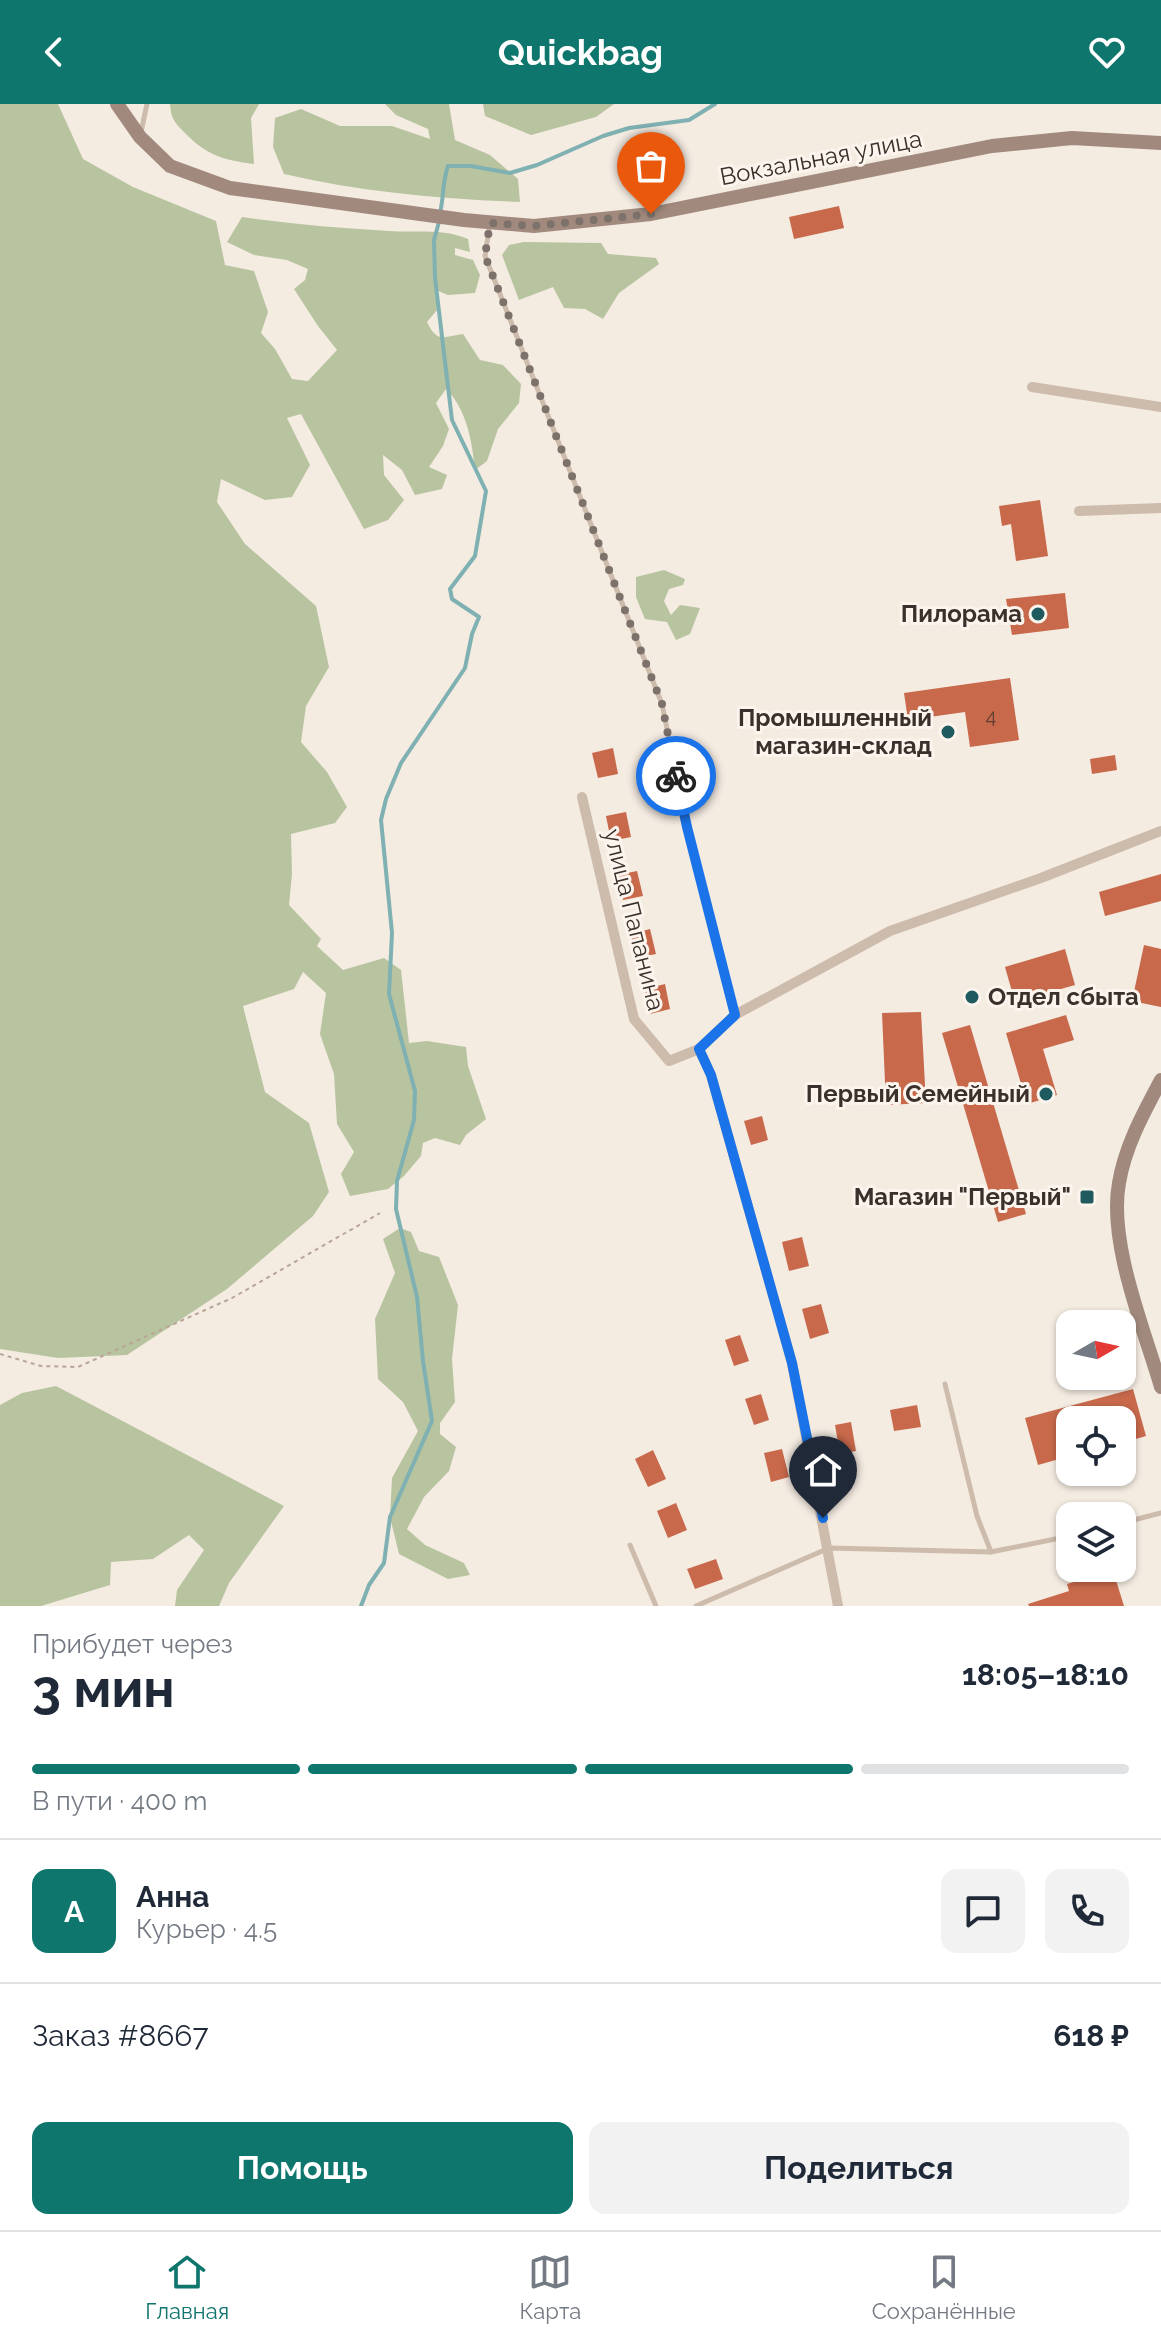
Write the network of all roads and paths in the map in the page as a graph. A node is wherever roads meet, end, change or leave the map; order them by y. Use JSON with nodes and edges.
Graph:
{"nodes":[{"id":1,"x":117,"y":104,"type":"edge"},
{"id":2,"x":147,"y":104,"type":"edge"},
{"id":3,"x":140,"y":137,"type":"junction"},
{"id":4,"x":1161,"y":143,"type":"edge"},
{"id":5,"x":490,"y":223,"type":"junction"},
{"id":6,"x":1032,"y":387,"type":"dead end"},
{"id":7,"x":1161,"y":407,"type":"edge"},
{"id":8,"x":1161,"y":508,"type":"edge"},
{"id":9,"x":1079,"y":511,"type":"dead end"},
{"id":10,"x":582,"y":797,"type":"dead end"},
{"id":11,"x":1161,"y":831,"type":"edge"},
{"id":12,"x":735,"y":1015,"type":"junction"},
{"id":13,"x":699,"y":1049,"type":"junction"},
{"id":14,"x":1161,"y":1080,"type":"edge"},
{"id":15,"x":380,"y":1213,"type":"dead end"},
{"id":16,"x":0,"y":1354,"type":"edge"},
{"id":17,"x":945,"y":1384,"type":"dead end"},
{"id":18,"x":1161,"y":1387,"type":"edge"},
{"id":19,"x":1161,"y":1513,"type":"edge"},
{"id":20,"x":1136,"y":1519,"type":"edge"},
{"id":21,"x":1056,"y":1539,"type":"edge"},
{"id":22,"x":630,"y":1545,"type":"dead end"},
{"id":23,"x":829,"y":1548,"type":"junction"},
{"id":24,"x":991,"y":1552,"type":"junction"},
{"id":25,"x":656,"y":1606,"type":"edge"},
{"id":26,"x":696,"y":1606,"type":"edge"},
{"id":27,"x":838,"y":1606,"type":"edge"}],
"edges":[{"from":1,"to":3,"type":"main road","name":"Вокзальная улица"},
{"from":2,"to":3,"type":"lane"},
{"from":3,"to":5,"type":"main road","name":"Вокзальная улица"},
{"from":4,"to":5,"type":"main road","name":"Вокзальная улица"},
{"from":5,"to":12,"type":"lane"},
{"from":6,"to":7,"type":"street"},
{"from":8,"to":9,"type":"street"},
{"from":10,"to":13,"type":"street","name":"улица Папанина"},
{"from":11,"to":12,"type":"street"},
{"from":12,"to":13,"type":"street"},
{"from":13,"to":23,"type":"street"},
{"from":14,"to":18,"type":"main road"},
{"from":15,"to":16,"type":"path"},
{"from":17,"to":24,"type":"lane"},
{"from":19,"to":20,"type":"lane"},
{"from":21,"to":24,"type":"lane"},
{"from":22,"to":25,"type":"lane"},
{"from":23,"to":24,"type":"lane"},
{"from":23,"to":26,"type":"lane"},
{"from":23,"to":27,"type":"street"}]}
